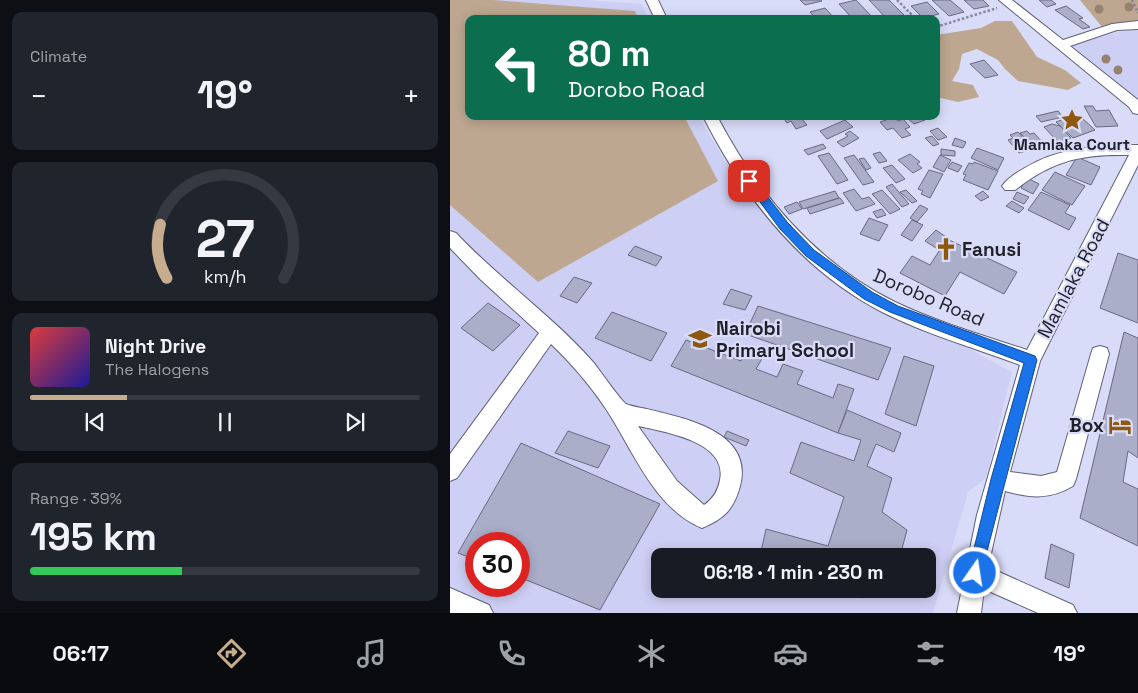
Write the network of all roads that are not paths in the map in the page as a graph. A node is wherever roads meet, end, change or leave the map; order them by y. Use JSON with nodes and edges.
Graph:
{"nodes":[{"id":1,"x":652,"y":0,"type":"edge"},
{"id":2,"x":1001,"y":4,"type":"edge"},
{"id":3,"x":660,"y":15,"type":"edge"},
{"id":4,"x":1138,"y":25,"type":"edge"},
{"id":5,"x":1060,"y":45,"type":"junction"},
{"id":6,"x":1138,"y":110,"type":"edge"},
{"id":7,"x":712,"y":120,"type":"edge"},
{"id":8,"x":1138,"y":150,"type":"edge"},
{"id":9,"x":1010,"y":186,"type":"dead end"},
{"id":10,"x":450,"y":237,"type":"edge"},
{"id":11,"x":550,"y":332,"type":"junction"},
{"id":12,"x":1100,"y":354,"type":"dead end"},
{"id":13,"x":1031,"y":360,"type":"junction"},
{"id":14,"x":618,"y":411,"type":"junction"},
{"id":15,"x":450,"y":471,"type":"edge"},
{"id":16,"x":997,"y":479,"type":"junction"},
{"id":17,"x":975,"y":573,"type":"junction"},
{"id":18,"x":450,"y":600,"type":"edge"},
{"id":19,"x":481,"y":613,"type":"edge"},
{"id":20,"x":969,"y":613,"type":"edge"},
{"id":21,"x":1065,"y":613,"type":"edge"}],
"edges":[{"from":1,"to":3,"type":"street"},
{"from":2,"to":5,"type":"street"},
{"from":4,"to":5,"type":"street"},
{"from":5,"to":6,"type":"street"},
{"from":7,"to":13,"type":"street","name":"Dorobo Road"},
{"from":8,"to":9,"type":"street"},
{"from":8,"to":13,"type":"street","name":"Mamlaka Road"},
{"from":10,"to":11,"type":"street"},
{"from":11,"to":14,"type":"street"},
{"from":11,"to":15,"type":"street"},
{"from":12,"to":16,"type":"street"},
{"from":13,"to":16,"type":"street","name":"Mamlaka Road"},
{"from":14,"to":14,"type":"street"},
{"from":16,"to":17,"type":"street","name":"Mamlaka Road"},
{"from":17,"to":20,"type":"street","name":"Mamlaka Road"},
{"from":17,"to":21,"type":"street"},
{"from":18,"to":19,"type":"street"}]}
